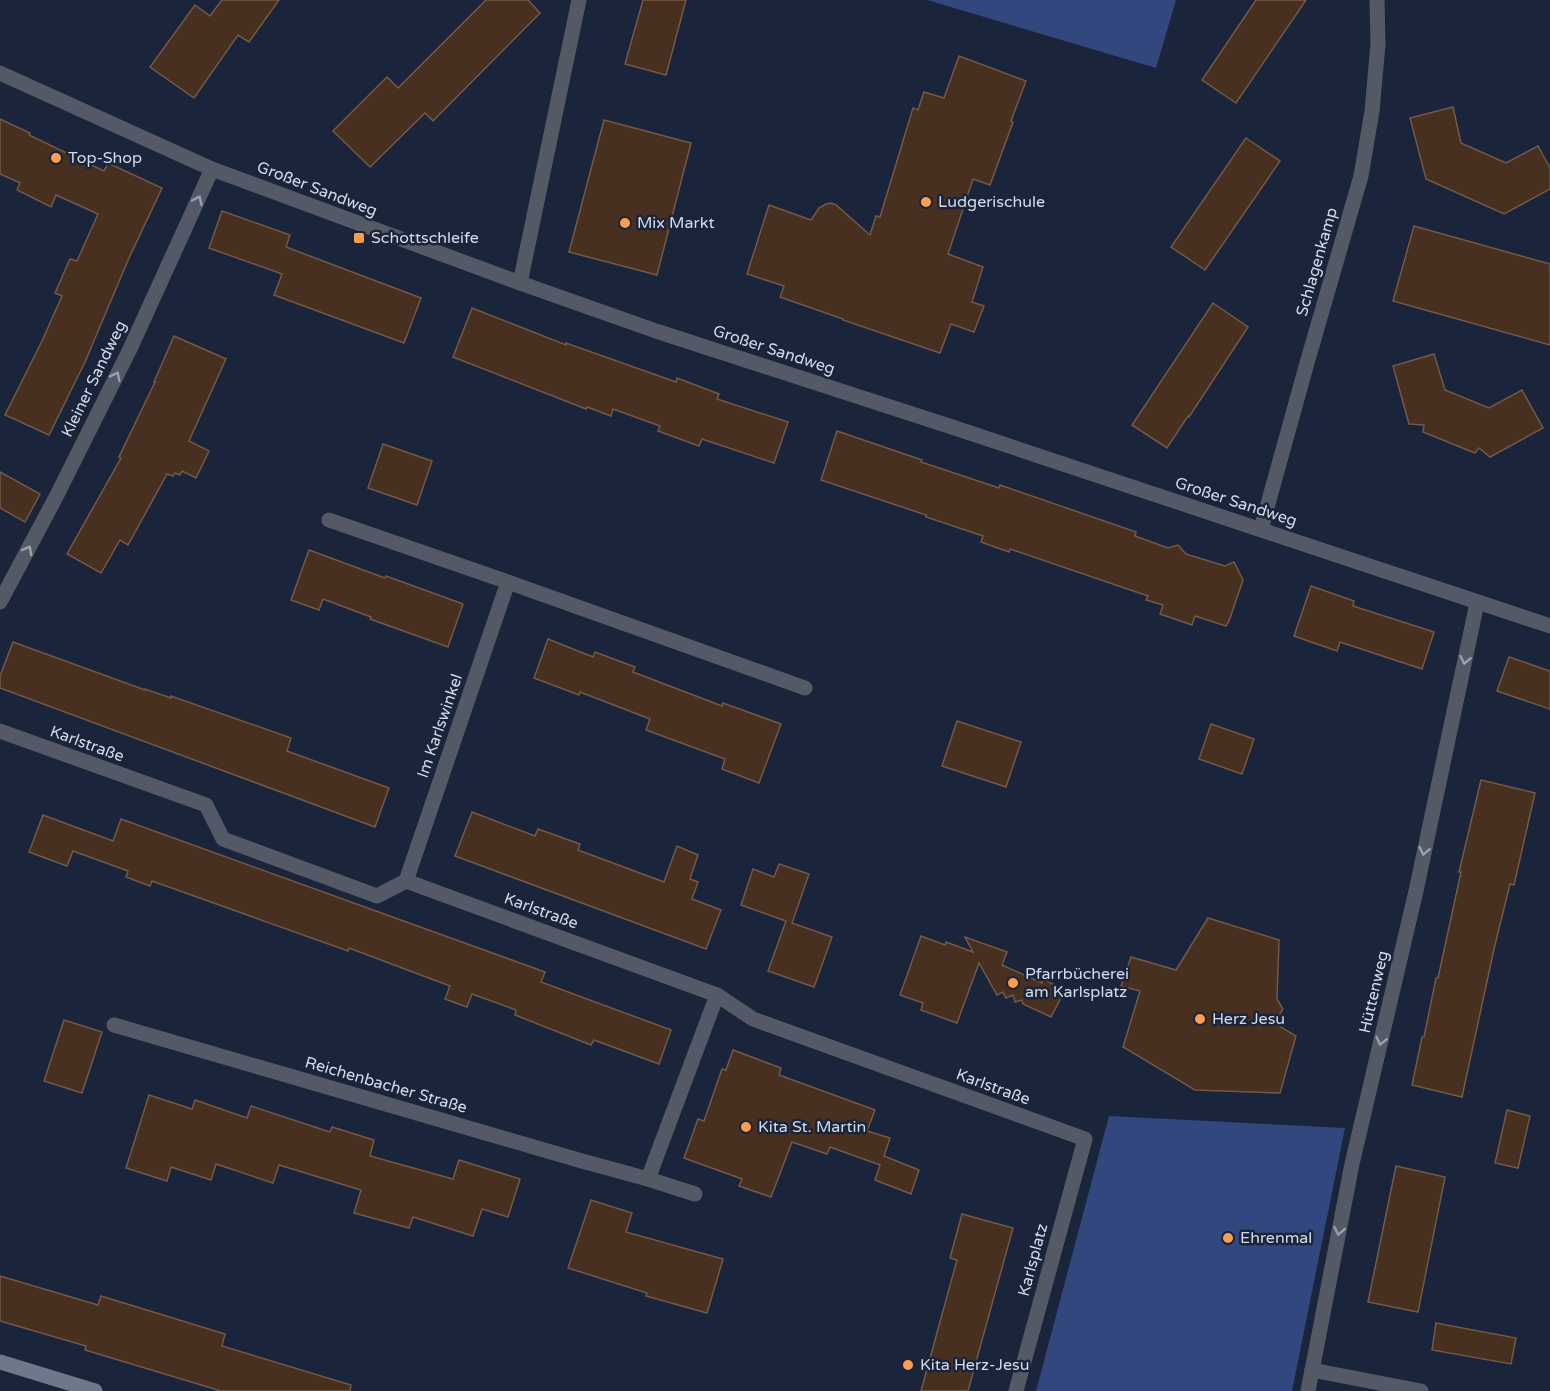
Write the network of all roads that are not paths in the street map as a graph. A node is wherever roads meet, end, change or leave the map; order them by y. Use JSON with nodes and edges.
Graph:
{"nodes":[{"id":1,"x":579,"y":0,"type":"edge"},
{"id":2,"x":1377,"y":0,"type":"edge"},
{"id":3,"x":0,"y":73,"type":"edge"},
{"id":4,"x":212,"y":169,"type":"junction"},
{"id":5,"x":520,"y":283,"type":"junction"},
{"id":6,"x":329,"y":519,"type":"dead end"},
{"id":7,"x":1261,"y":530,"type":"junction"},
{"id":8,"x":508,"y":582,"type":"junction"},
{"id":9,"x":0,"y":602,"type":"edge"},
{"id":10,"x":1477,"y":603,"type":"junction"},
{"id":11,"x":1550,"y":626,"type":"edge"},
{"id":12,"x":805,"y":688,"type":"dead end"},
{"id":13,"x":0,"y":731,"type":"edge"},
{"id":14,"x":406,"y":881,"type":"junction"},
{"id":15,"x":717,"y":995,"type":"junction"},
{"id":16,"x":114,"y":1025,"type":"dead end"},
{"id":17,"x":1085,"y":1139,"type":"joint"},
{"id":18,"x":648,"y":1179,"type":"junction"},
{"id":19,"x":695,"y":1194,"type":"dead end"},
{"id":20,"x":0,"y":1362,"type":"edge"},
{"id":21,"x":1312,"y":1370,"type":"junction"},
{"id":22,"x":96,"y":1391,"type":"edge"},
{"id":23,"x":1016,"y":1391,"type":"edge"},
{"id":24,"x":1308,"y":1391,"type":"edge"},
{"id":25,"x":1421,"y":1391,"type":"edge"}],
"edges":[{"from":1,"to":5,"type":"street"},
{"from":2,"to":7,"type":"street","name":"Schlagenkamp"},
{"from":3,"to":4,"type":"street","name":"Großer Sandweg"},
{"from":4,"to":5,"type":"street","name":"Großer Sandweg"},
{"from":9,"to":4,"type":"street","name":"Kleiner Sandweg","one_way":true},
{"from":5,"to":7,"type":"street","name":"Großer Sandweg"},
{"from":6,"to":8,"type":"street"},
{"from":7,"to":10,"type":"street","name":"Großer Sandweg"},
{"from":8,"to":12,"type":"street"},
{"from":8,"to":14,"type":"street","name":"Im Karlswinkel"},
{"from":10,"to":11,"type":"street","name":"Großer Sandweg"},
{"from":10,"to":21,"type":"street","name":"Hüttenweg","one_way":true},
{"from":13,"to":14,"type":"street","name":"Karlstraße"},
{"from":14,"to":15,"type":"street","name":"Karlstraße"},
{"from":15,"to":17,"type":"street","name":"Karlstraße"},
{"from":15,"to":18,"type":"street"},
{"from":16,"to":18,"type":"street","name":"Reichenbacher Straße"},
{"from":17,"to":23,"type":"street","name":"Karlsplatz"},
{"from":18,"to":19,"type":"street","name":"Reichenbacher Straße"},
{"from":20,"to":22,"type":"main road"},
{"from":21,"to":24,"type":"street","name":"Hüttenweg"},
{"from":21,"to":25,"type":"street"}]}
